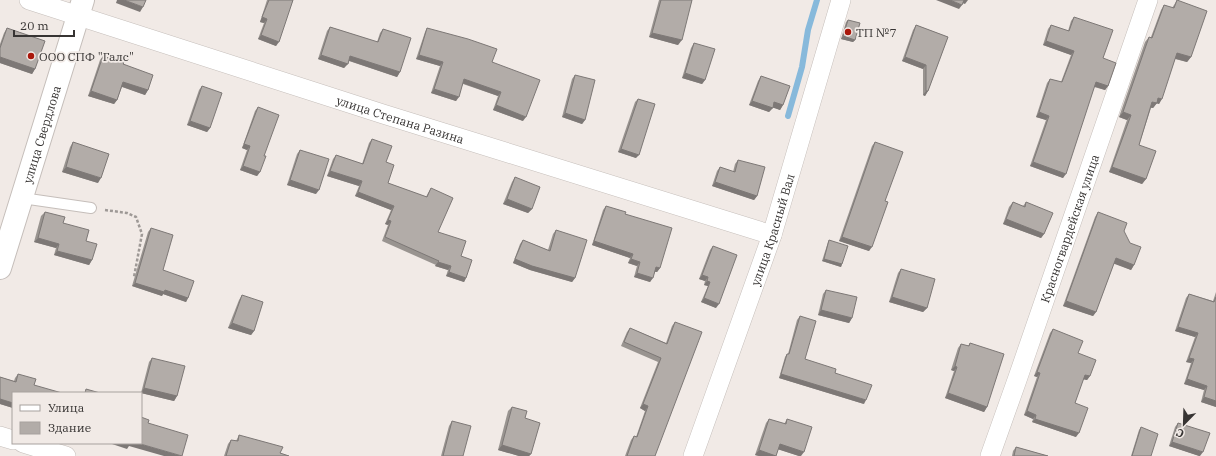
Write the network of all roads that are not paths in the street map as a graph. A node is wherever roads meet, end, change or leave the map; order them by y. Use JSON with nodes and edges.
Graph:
{"nodes":[{"id":1,"x":29,"y":0,"type":"edge"},
{"id":2,"x":841,"y":0,"type":"edge"},
{"id":3,"x":1148,"y":0,"type":"edge"},
{"id":4,"x":81,"y":8,"type":"edge"},
{"id":5,"x":22,"y":198,"type":"junction"},
{"id":6,"x":92,"y":208,"type":"road end"},
{"id":7,"x":772,"y":235,"type":"junction"},
{"id":8,"x":0,"y":268,"type":"edge"},
{"id":9,"x":0,"y":436,"type":"edge"},
{"id":10,"x":12,"y":440,"type":"edge"},
{"id":11,"x":26,"y":444,"type":"edge"},
{"id":12,"x":66,"y":456,"type":"edge"},
{"id":13,"x":693,"y":456,"type":"edge"},
{"id":14,"x":990,"y":456,"type":"edge"}],
"edges":[{"from":1,"to":4,"type":"street","name":"улица Степана Разина"},
{"from":2,"to":7,"type":"street","name":"улица Красный Вал"},
{"from":3,"to":14,"type":"street","name":"Красногвардейская улица"},
{"from":4,"to":5,"type":"street","name":"улица Свердлова"},
{"from":4,"to":7,"type":"street","name":"улица Степана Разина"},
{"from":5,"to":6,"type":"lane"},
{"from":5,"to":8,"type":"street","name":"улица Свердлова"},
{"from":7,"to":13,"type":"street","name":"улица Красный Вал"},
{"from":9,"to":10,"type":"street"},
{"from":11,"to":12,"type":"street"}]}
